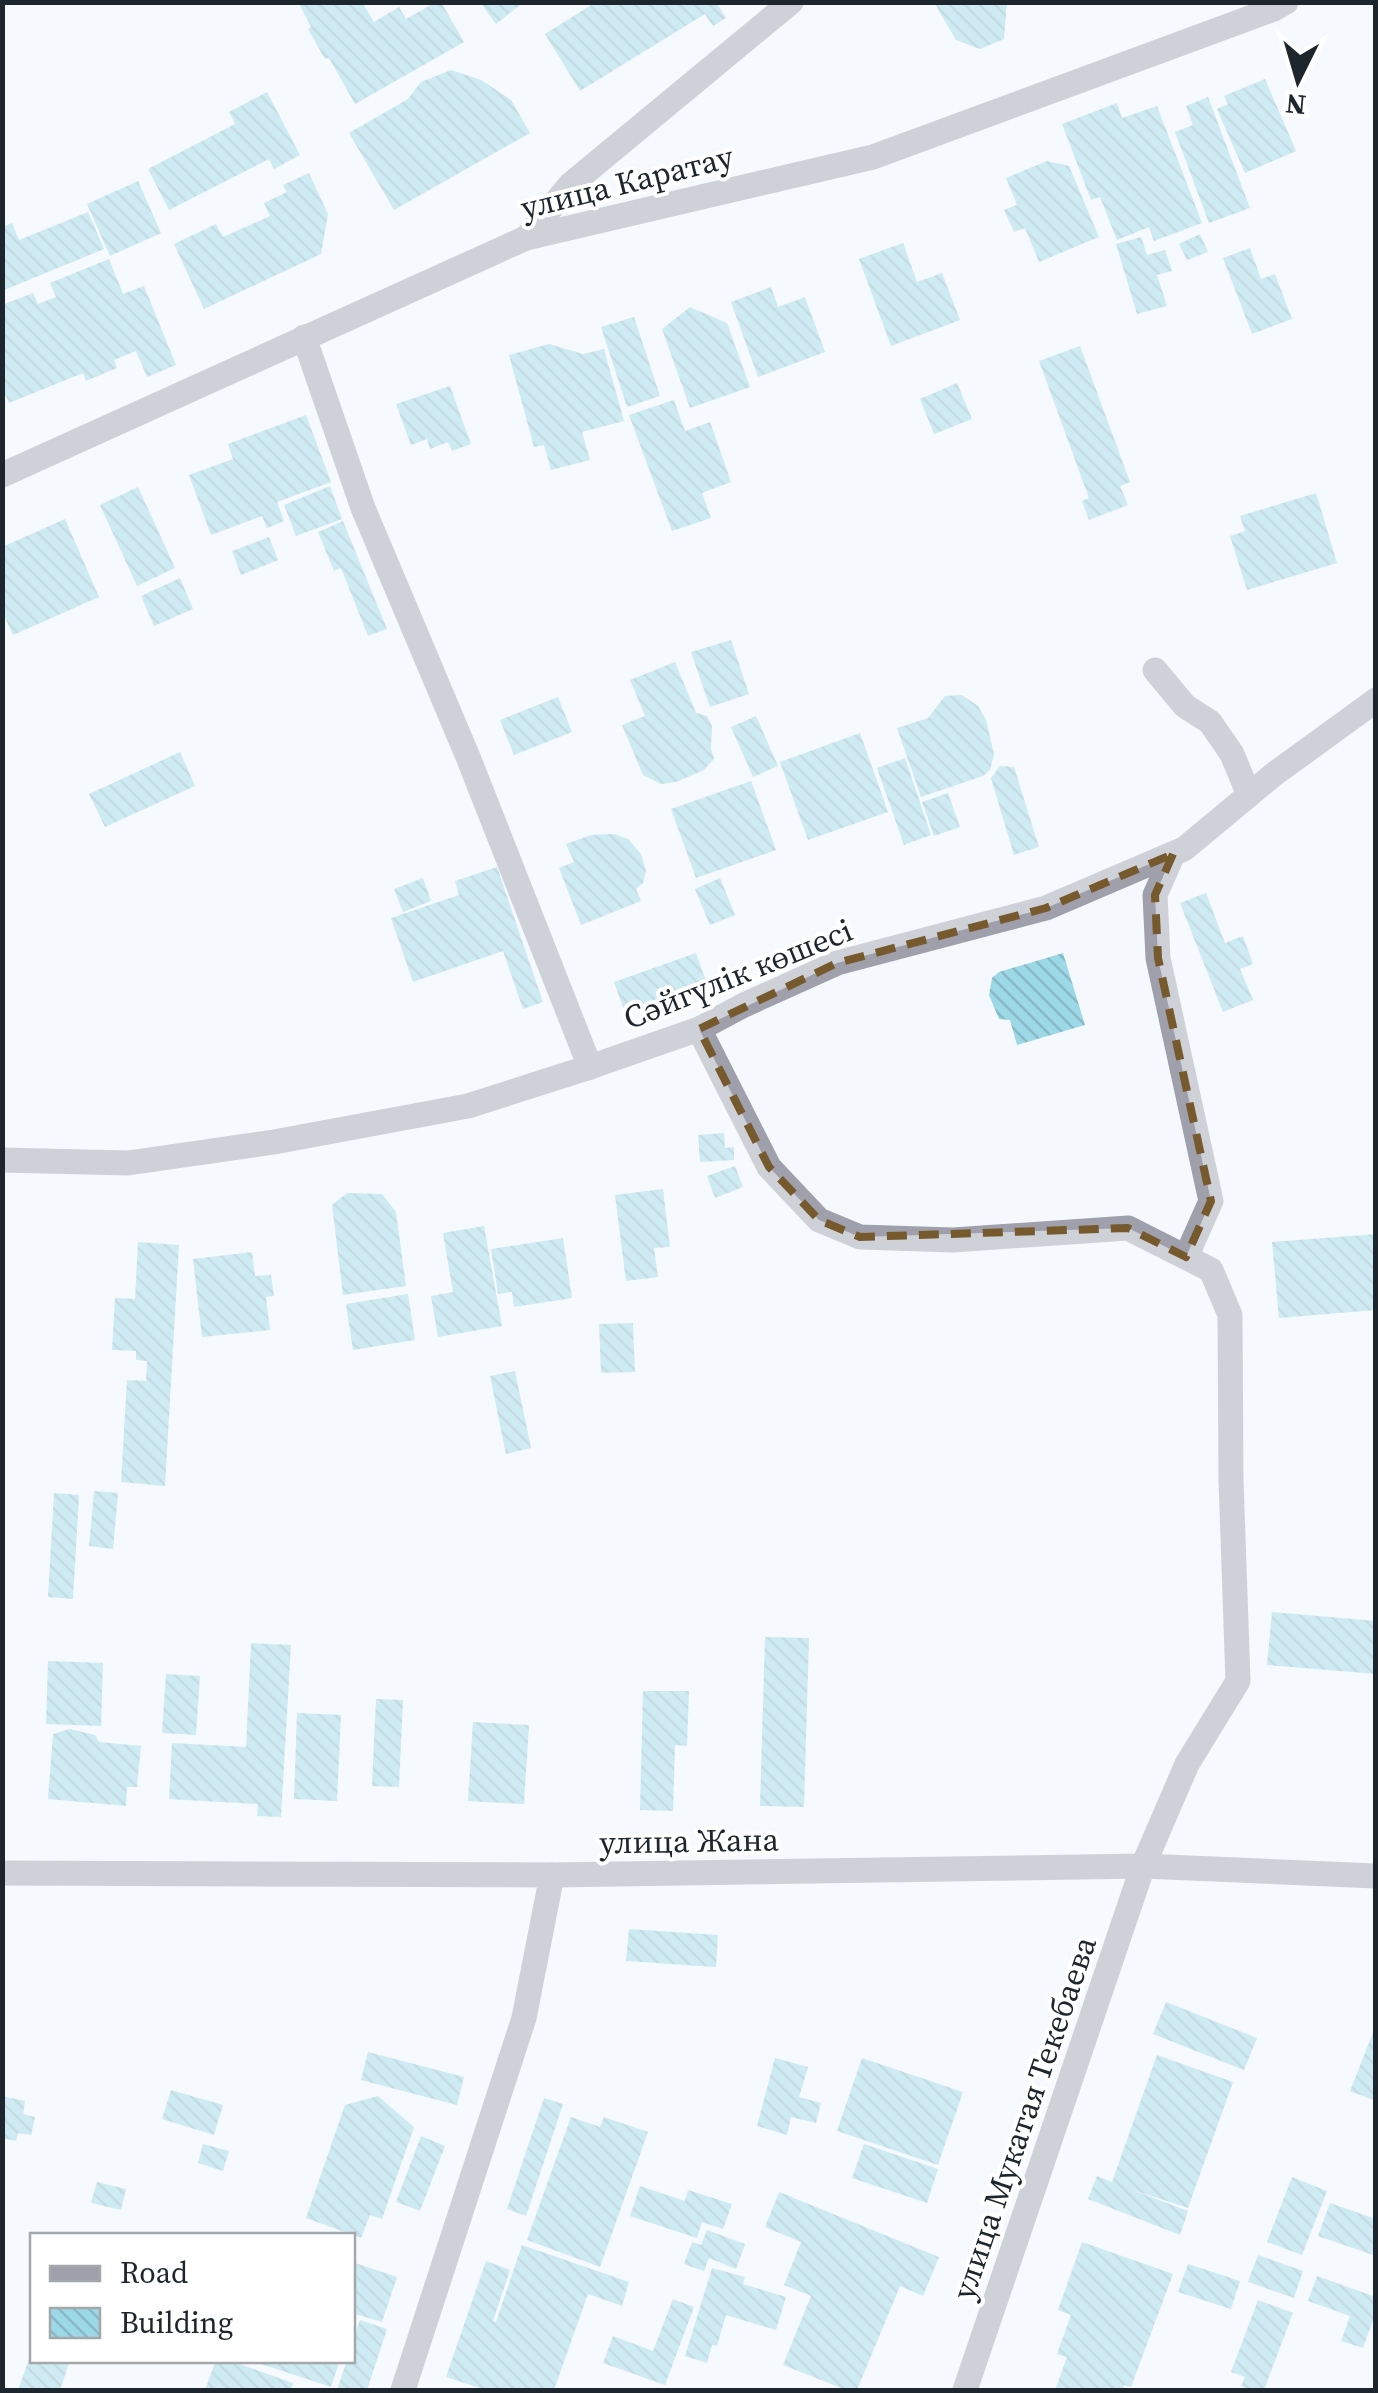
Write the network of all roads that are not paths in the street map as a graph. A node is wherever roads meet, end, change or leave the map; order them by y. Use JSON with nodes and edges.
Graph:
{"nodes":[{"id":1,"x":791,"y":2,"type":"edge"},
{"id":2,"x":1286,"y":2,"type":"edge"},
{"id":3,"x":526,"y":238,"type":"junction"},
{"id":4,"x":304,"y":336,"type":"junction"},
{"id":5,"x":2,"y":475,"type":"edge"},
{"id":6,"x":1155,"y":670,"type":"dead end"},
{"id":7,"x":1376,"y":700,"type":"edge"},
{"id":8,"x":1249,"y":795,"type":"junction"},
{"id":9,"x":1172,"y":854,"type":"junction"},
{"id":10,"x":699,"y":1029,"type":"junction"},
{"id":11,"x":590,"y":1067,"type":"junction"},
{"id":12,"x":2,"y":1160,"type":"edge"},
{"id":13,"x":1186,"y":1257,"type":"junction"},
{"id":14,"x":1143,"y":1866,"type":"junction"},
{"id":15,"x":2,"y":1873,"type":"edge"},
{"id":16,"x":552,"y":1875,"type":"junction"},
{"id":17,"x":1376,"y":1876,"type":"edge"},
{"id":18,"x":402,"y":2390,"type":"edge"},
{"id":19,"x":965,"y":2390,"type":"edge"}],
"edges":[{"from":1,"to":3,"type":"street"},
{"from":2,"to":3,"type":"street","name":"улица Каратау"},
{"from":3,"to":4,"type":"street","name":"улица Каратау"},
{"from":4,"to":5,"type":"street","name":"улица Каратау"},
{"from":4,"to":11,"type":"street"},
{"from":6,"to":8,"type":"street"},
{"from":7,"to":8,"type":"street","name":"Сәйгүлік көшесі"},
{"from":8,"to":9,"type":"street","name":"Сәйгүлік көшесі"},
{"from":9,"to":10,"type":"street","name":"Сәйгүлік көшесі"},
{"from":9,"to":13,"type":"street"},
{"from":10,"to":11,"type":"street","name":"Сәйгүлік көшесі"},
{"from":10,"to":13,"type":"street","name":"улица Мукатая Текебаева"},
{"from":11,"to":12,"type":"street","name":"Сәйгүлік көшесі"},
{"from":13,"to":14,"type":"street","name":"улица Мукатая Текебаева"},
{"from":14,"to":16,"type":"street","name":"улица Жана"},
{"from":14,"to":17,"type":"street","name":"улица Жана"},
{"from":14,"to":19,"type":"street","name":"улица Мукатая Текебаева"},
{"from":15,"to":16,"type":"street","name":"улица Жана"},
{"from":16,"to":18,"type":"street"}]}
